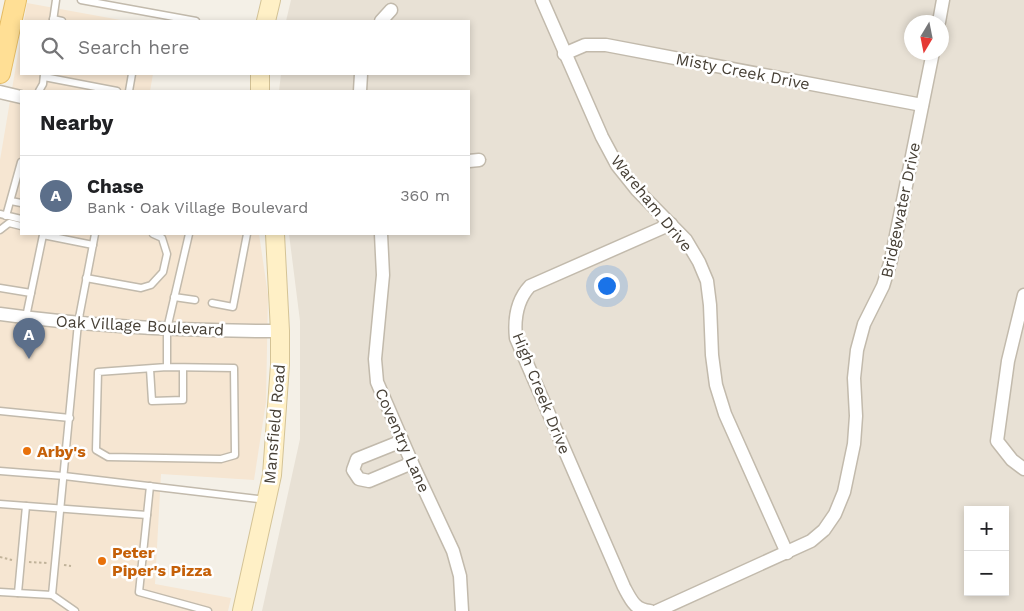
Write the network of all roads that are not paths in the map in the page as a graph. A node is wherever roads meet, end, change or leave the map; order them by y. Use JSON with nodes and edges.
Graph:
{"nodes":[{"id":1,"x":16,"y":0,"type":"edge"},
{"id":2,"x":56,"y":0,"type":"edge"},
{"id":3,"x":85,"y":0,"type":"edge"},
{"id":4,"x":271,"y":0,"type":"edge"},
{"id":5,"x":542,"y":0,"type":"edge"},
{"id":6,"x":943,"y":0,"type":"edge"},
{"id":7,"x":391,"y":10,"type":"dead end"},
{"id":8,"x":0,"y":14,"type":"edge"},
{"id":9,"x":940,"y":15,"type":"edge"},
{"id":10,"x":53,"y":20,"type":"edge"},
{"id":11,"x":191,"y":20,"type":"edge"},
{"id":12,"x":266,"y":20,"type":"edge"},
{"id":13,"x":382,"y":20,"type":"edge"},
{"id":14,"x":0,"y":29,"type":"edge"},
{"id":15,"x":564,"y":54,"type":"junction"},
{"id":16,"x":931,"y":60,"type":"edge"},
{"id":17,"x":0,"y":73,"type":"edge"},
{"id":18,"x":44,"y":75,"type":"edge"},
{"id":19,"x":132,"y":75,"type":"edge"},
{"id":20,"x":260,"y":75,"type":"edge"},
{"id":21,"x":361,"y":75,"type":"edge"},
{"id":22,"x":39,"y":90,"type":"edge"},
{"id":23,"x":112,"y":90,"type":"edge"},
{"id":24,"x":130,"y":90,"type":"edge"},
{"id":25,"x":260,"y":90,"type":"edge"},
{"id":26,"x":360,"y":90,"type":"edge"},
{"id":27,"x":0,"y":92,"type":"edge"},
{"id":28,"x":20,"y":97,"type":"edge"},
{"id":29,"x":922,"y":105,"type":"junction"},
{"id":30,"x":20,"y":166,"type":"edge"},
{"id":31,"x":10,"y":201,"type":"junction"},
{"id":32,"x":20,"y":203,"type":"edge"},
{"id":33,"x":3,"y":215,"type":"edge"},
{"id":34,"x":20,"y":219,"type":"edge"},
{"id":35,"x":671,"y":224,"type":"junction"},
{"id":36,"x":20,"y":226,"type":"edge"},
{"id":37,"x":0,"y":230,"type":"edge"},
{"id":38,"x":42,"y":235,"type":"edge"},
{"id":39,"x":94,"y":235,"type":"edge"},
{"id":40,"x":156,"y":235,"type":"edge"},
{"id":41,"x":189,"y":235,"type":"edge"},
{"id":42,"x":246,"y":235,"type":"edge"},
{"id":43,"x":275,"y":235,"type":"edge"},
{"id":44,"x":382,"y":235,"type":"edge"},
{"id":45,"x":92,"y":245,"type":"junction"},
{"id":46,"x":86,"y":278,"type":"junction"},
{"id":47,"x":0,"y":288,"type":"edge"},
{"id":48,"x":31,"y":293,"type":"junction"},
{"id":49,"x":1024,"y":295,"type":"edge"},
{"id":50,"x":174,"y":297,"type":"junction"},
{"id":51,"x":195,"y":300,"type":"dead end"},
{"id":52,"x":212,"y":303,"type":"dead end"},
{"id":53,"x":0,"y":314,"type":"edge"},
{"id":54,"x":26,"y":317,"type":"junction"},
{"id":55,"x":78,"y":323,"type":"junction"},
{"id":56,"x":167,"y":329,"type":"junction"},
{"id":57,"x":280,"y":331,"type":"junction"},
{"id":58,"x":167,"y":368,"type":"junction"},
{"id":59,"x":183,"y":368,"type":"junction"},
{"id":60,"x":150,"y":369,"type":"junction"},
{"id":61,"x":0,"y":412,"type":"edge"},
{"id":62,"x":70,"y":418,"type":"junction"},
{"id":63,"x":402,"y":441,"type":"junction"},
{"id":64,"x":412,"y":463,"type":"junction"},
{"id":65,"x":1024,"y":469,"type":"edge"},
{"id":66,"x":0,"y":471,"type":"edge"},
{"id":67,"x":64,"y":476,"type":"junction"},
{"id":68,"x":150,"y":486,"type":"junction"},
{"id":69,"x":267,"y":500,"type":"junction"},
{"id":70,"x":0,"y":504,"type":"edge"},
{"id":71,"x":26,"y":506,"type":"junction"},
{"id":72,"x":61,"y":509,"type":"junction"},
{"id":73,"x":147,"y":515,"type":"junction"},
{"id":74,"x":787,"y":553,"type":"junction"},
{"id":75,"x":0,"y":592,"type":"edge"},
{"id":76,"x":18,"y":593,"type":"junction"},
{"id":77,"x":52,"y":595,"type":"junction"},
{"id":78,"x":643,"y":610,"type":"edge"},
{"id":79,"x":77,"y":611,"type":"edge"},
{"id":80,"x":207,"y":611,"type":"edge"},
{"id":81,"x":242,"y":611,"type":"edge"},
{"id":82,"x":462,"y":611,"type":"edge"},
{"id":83,"x":650,"y":611,"type":"edge"},
{"id":84,"x":657,"y":611,"type":"edge"}],
"edges":[{"from":1,"to":17,"type":"main road"},
{"from":2,"to":10,"type":"lane"},
{"from":3,"to":11,"type":"lane"},
{"from":4,"to":12,"type":"street"},
{"from":5,"to":15,"type":"street","name":"Wareham Drive"},
{"from":6,"to":9,"type":"street"},
{"from":7,"to":13,"type":"street"},
{"from":8,"to":14,"type":"main road"},
{"from":15,"to":29,"type":"street","name":"Misty Creek Drive"},
{"from":15,"to":35,"type":"street","name":"Wareham Drive"},
{"from":16,"to":29,"type":"street","name":"Bridgewater Drive"},
{"from":18,"to":22,"type":"lane"},
{"from":18,"to":23,"type":"lane"},
{"from":19,"to":24,"type":"lane"},
{"from":20,"to":25,"type":"street"},
{"from":21,"to":26,"type":"street"},
{"from":27,"to":28,"type":"street"},
{"from":29,"to":74,"type":"street","name":"Bridgewater Drive"},
{"from":30,"to":31,"type":"lane"},
{"from":31,"to":32,"type":"lane"},
{"from":31,"to":33,"type":"lane"},
{"from":33,"to":34,"type":"lane"},
{"from":35,"to":74,"type":"street","name":"Wareham Drive"},
{"from":35,"to":78,"type":"street","name":"High Creek Drive"},
{"from":36,"to":37,"type":"lane"},
{"from":38,"to":45,"type":"lane"},
{"from":38,"to":48,"type":"lane"},
{"from":39,"to":45,"type":"lane"},
{"from":40,"to":46,"type":"lane"},
{"from":41,"to":50,"type":"lane"},
{"from":42,"to":52,"type":"lane"},
{"from":43,"to":57,"type":"street","name":"Mansfield Road"},
{"from":44,"to":63,"type":"street","name":"Coventry Lane"},
{"from":45,"to":46,"type":"lane"},
{"from":46,"to":55,"type":"lane"},
{"from":47,"to":48,"type":"lane"},
{"from":48,"to":54,"type":"lane"},
{"from":49,"to":65,"type":"street"},
{"from":50,"to":51,"type":"lane"},
{"from":50,"to":56,"type":"lane"},
{"from":53,"to":54,"type":"street","name":"Oak Village Boulevard"},
{"from":54,"to":55,"type":"street","name":"Oak Village Boulevard"},
{"from":55,"to":56,"type":"street","name":"Oak Village Boulevard"},
{"from":55,"to":62,"type":"lane"},
{"from":56,"to":57,"type":"street","name":"Oak Village Boulevard"},
{"from":56,"to":58,"type":"lane"},
{"from":57,"to":69,"type":"street","name":"Mansfield Road"},
{"from":58,"to":59,"type":"lane"},
{"from":58,"to":60,"type":"lane"},
{"from":59,"to":60,"type":"lane"},
{"from":59,"to":60,"type":"lane"},
{"from":61,"to":62,"type":"lane"},
{"from":62,"to":67,"type":"lane"},
{"from":63,"to":64,"type":"street","name":"Coventry Lane"},
{"from":63,"to":64,"type":"street"},
{"from":64,"to":82,"type":"street","name":"Coventry Lane"},
{"from":66,"to":67,"type":"lane"},
{"from":67,"to":68,"type":"lane"},
{"from":67,"to":72,"type":"lane"},
{"from":68,"to":69,"type":"lane"},
{"from":68,"to":73,"type":"lane"},
{"from":69,"to":81,"type":"street","name":"Mansfield Road"},
{"from":70,"to":71,"type":"lane"},
{"from":71,"to":72,"type":"lane"},
{"from":71,"to":76,"type":"lane"},
{"from":72,"to":73,"type":"lane"},
{"from":72,"to":77,"type":"lane"},
{"from":73,"to":80,"type":"lane"},
{"from":74,"to":84,"type":"street","name":"Bridgewater Drive"},
{"from":75,"to":76,"type":"lane"},
{"from":76,"to":77,"type":"lane"},
{"from":77,"to":79,"type":"lane"},
{"from":78,"to":83,"type":"street"}]}
